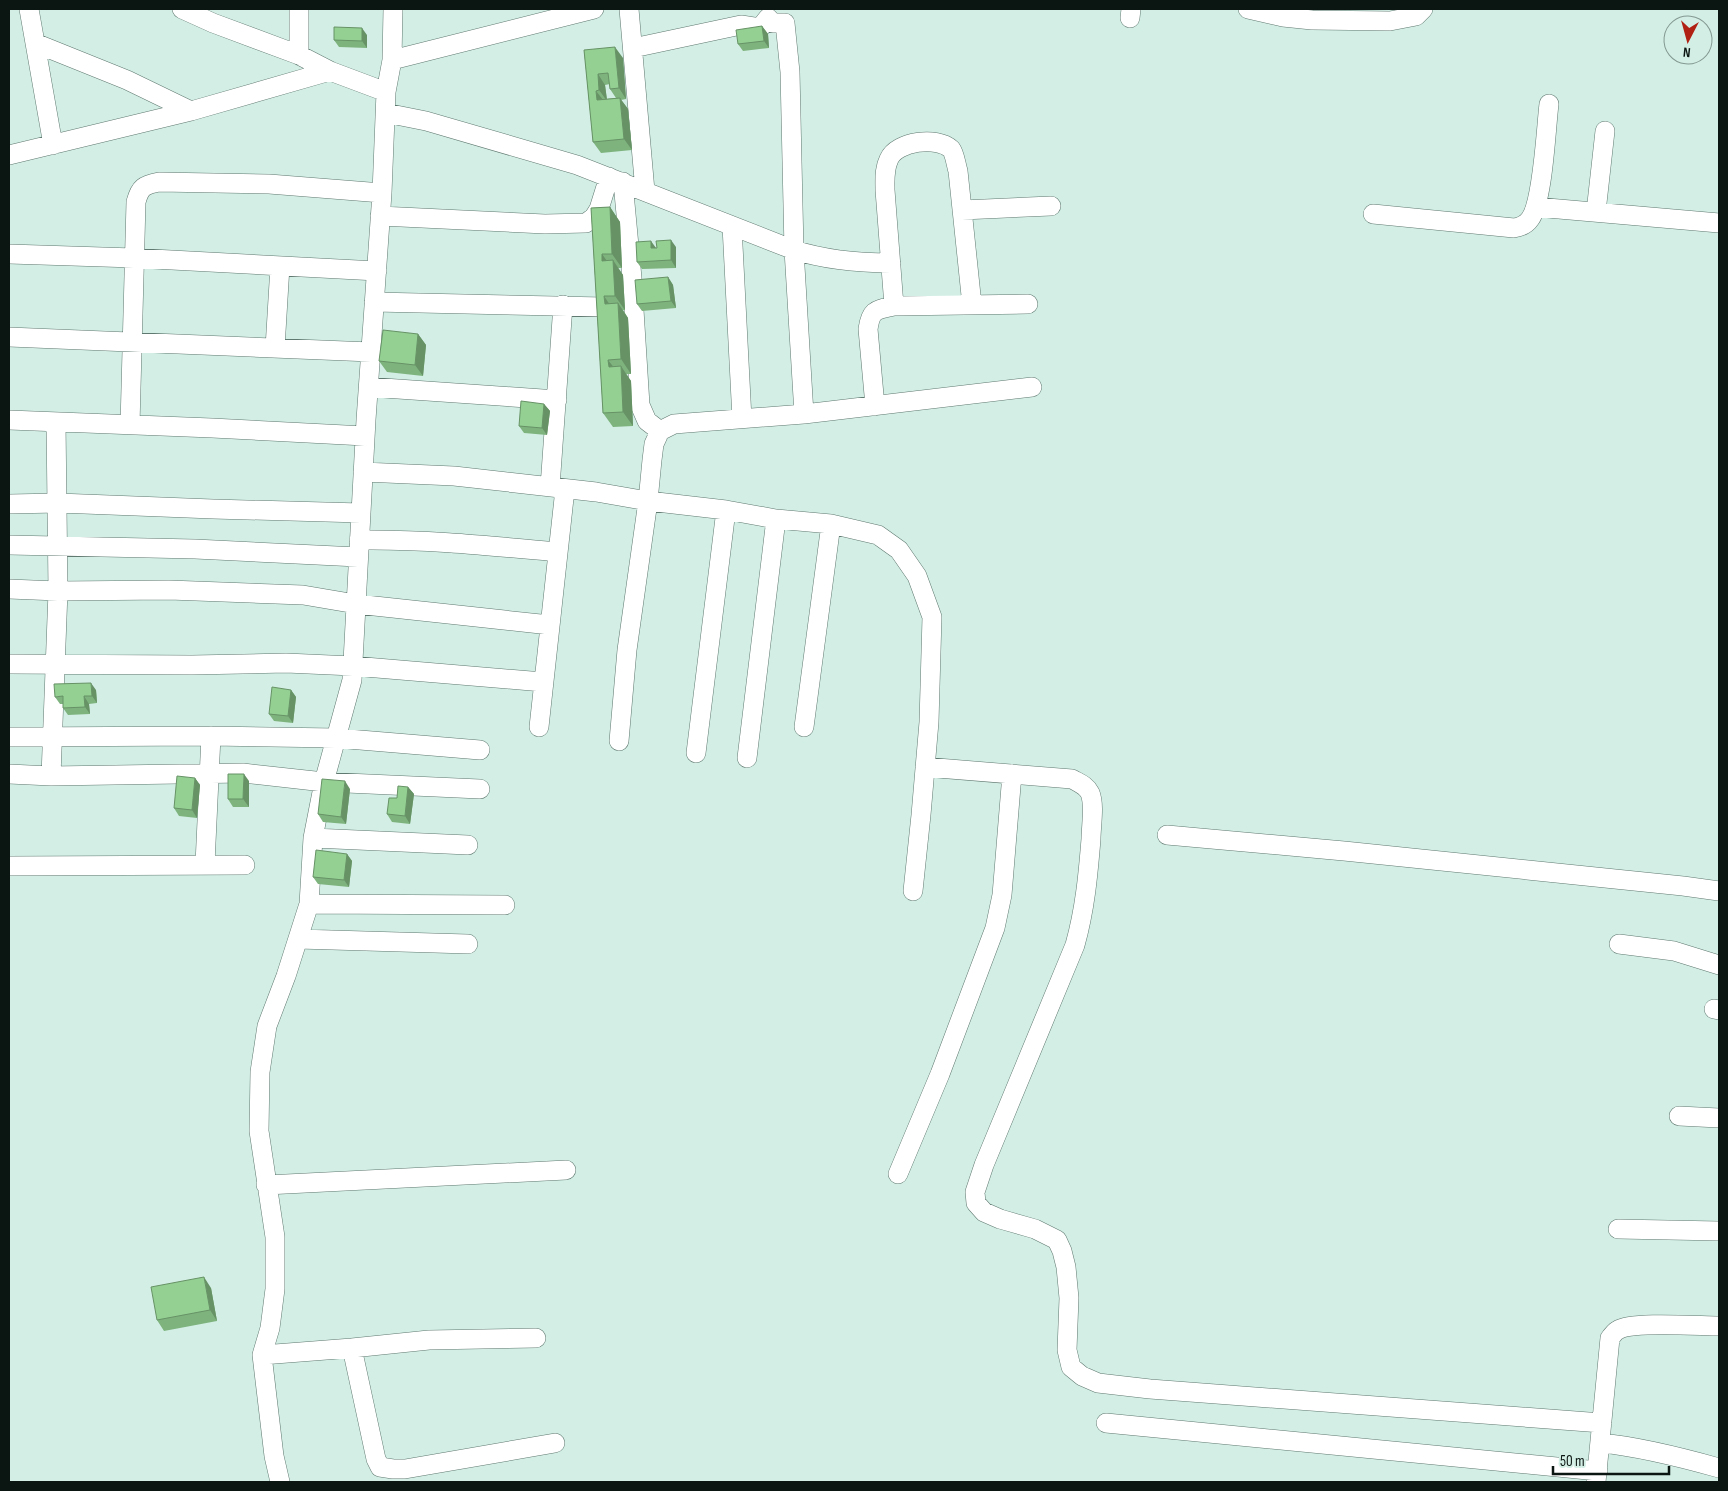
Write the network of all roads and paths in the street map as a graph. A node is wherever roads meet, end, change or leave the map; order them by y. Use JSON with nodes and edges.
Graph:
{"nodes":[{"id":1,"x":29,"y":9,"type":"edge"},
{"id":2,"x":182,"y":9,"type":"edge"},
{"id":3,"x":299,"y":9,"type":"edge"},
{"id":4,"x":393,"y":9,"type":"edge"},
{"id":5,"x":594,"y":9,"type":"edge"},
{"id":6,"x":629,"y":9,"type":"edge"},
{"id":7,"x":1248,"y":9,"type":"edge"},
{"id":8,"x":1423,"y":9,"type":"edge"},
{"id":9,"x":35,"y":43,"type":"junction"},
{"id":10,"x":633,"y":48,"type":"junction"},
{"id":11,"x":298,"y":55,"type":"junction"},
{"id":12,"x":392,"y":60,"type":"junction"},
{"id":13,"x":330,"y":71,"type":"junction"},
{"id":14,"x":386,"y":92,"type":"junction"},
{"id":15,"x":1549,"y":104,"type":"dead end"},
{"id":16,"x":192,"y":111,"type":"junction"},
{"id":17,"x":386,"y":113,"type":"junction"},
{"id":18,"x":1605,"y":132,"type":"dead end"},
{"id":19,"x":53,"y":145,"type":"junction"},
{"id":20,"x":9,"y":155,"type":"edge"},
{"id":21,"x":616,"y":180,"type":"junction"},
{"id":22,"x":645,"y":191,"type":"junction"},
{"id":23,"x":382,"y":194,"type":"junction"},
{"id":24,"x":1051,"y":206,"type":"dead end"},
{"id":25,"x":1536,"y":207,"type":"junction"},
{"id":26,"x":962,"y":210,"type":"junction"},
{"id":27,"x":1596,"y":212,"type":"junction"},
{"id":28,"x":1373,"y":214,"type":"dead end"},
{"id":29,"x":380,"y":216,"type":"junction"},
{"id":30,"x":1719,"y":223,"type":"edge"},
{"id":31,"x":732,"y":226,"type":"junction"},
{"id":32,"x":794,"y":250,"type":"junction"},
{"id":33,"x":9,"y":254,"type":"edge"},
{"id":34,"x":134,"y":258,"type":"junction"},
{"id":35,"x":891,"y":263,"type":"junction"},
{"id":36,"x":280,"y":266,"type":"junction"},
{"id":37,"x":376,"y":272,"type":"junction"},
{"id":38,"x":374,"y":302,"type":"junction"},
{"id":39,"x":1028,"y":304,"type":"dead end"},
{"id":40,"x":563,"y":305,"type":"junction"},
{"id":41,"x":972,"y":305,"type":"junction"},
{"id":42,"x":894,"y":306,"type":"junction"},
{"id":43,"x":604,"y":307,"type":"edge"},
{"id":44,"x":9,"y":337,"type":"edge"},
{"id":45,"x":133,"y":342,"type":"junction"},
{"id":46,"x":276,"y":348,"type":"junction"},
{"id":47,"x":371,"y":352,"type":"junction"},
{"id":48,"x":369,"y":386,"type":"junction"},
{"id":49,"x":1032,"y":387,"type":"dead end"},
{"id":50,"x":557,"y":400,"type":"junction"},
{"id":51,"x":875,"y":406,"type":"junction"},
{"id":52,"x":804,"y":414,"type":"junction"},
{"id":53,"x":742,"y":419,"type":"junction"},
{"id":54,"x":9,"y":420,"type":"edge"},
{"id":55,"x":56,"y":422,"type":"junction"},
{"id":56,"x":130,"y":425,"type":"junction"},
{"id":57,"x":660,"y":431,"type":"junction"},
{"id":58,"x":365,"y":436,"type":"junction"},
{"id":59,"x":363,"y":472,"type":"junction"},
{"id":60,"x":558,"y":488,"type":"junction"},
{"id":61,"x":648,"y":502,"type":"junction"},
{"id":62,"x":58,"y":503,"type":"junction"},
{"id":63,"x":9,"y":504,"type":"edge"},
{"id":64,"x":726,"y":510,"type":"junction"},
{"id":65,"x":361,"y":513,"type":"junction"},
{"id":66,"x":776,"y":519,"type":"junction"},
{"id":67,"x":831,"y":524,"type":"junction"},
{"id":68,"x":9,"y":545,"type":"edge"},
{"id":69,"x":57,"y":546,"type":"junction"},
{"id":70,"x":359,"y":549,"type":"junction"},
{"id":71,"x":557,"y":552,"type":"junction"},
{"id":72,"x":9,"y":589,"type":"edge"},
{"id":73,"x":58,"y":591,"type":"junction"},
{"id":74,"x":356,"y":604,"type":"junction"},
{"id":75,"x":550,"y":625,"type":"junction"},
{"id":76,"x":9,"y":664,"type":"edge"},
{"id":77,"x":56,"y":664,"type":"junction"},
{"id":78,"x":352,"y":666,"type":"junction"},
{"id":79,"x":544,"y":682,"type":"junction"},
{"id":80,"x":538,"y":727,"type":"dead end"},
{"id":81,"x":804,"y":727,"type":"dead end"},
{"id":82,"x":211,"y":736,"type":"junction"},
{"id":83,"x":9,"y":737,"type":"edge"},
{"id":84,"x":53,"y":737,"type":"junction"},
{"id":85,"x":336,"y":738,"type":"junction"},
{"id":86,"x":619,"y":740,"type":"dead end"},
{"id":87,"x":480,"y":750,"type":"dead end"},
{"id":88,"x":696,"y":753,"type":"dead end"},
{"id":89,"x":747,"y":758,"type":"dead end"},
{"id":90,"x":925,"y":767,"type":"junction"},
{"id":91,"x":9,"y":774,"type":"edge"},
{"id":92,"x":209,"y":774,"type":"junction"},
{"id":93,"x":1012,"y":774,"type":"junction"},
{"id":94,"x":51,"y":776,"type":"junction"},
{"id":95,"x":324,"y":782,"type":"junction"},
{"id":96,"x":480,"y":789,"type":"dead end"},
{"id":97,"x":1167,"y":835,"type":"dead end"},
{"id":98,"x":313,"y":838,"type":"junction"},
{"id":99,"x":468,"y":845,"type":"dead end"},
{"id":100,"x":205,"y":864,"type":"junction"},
{"id":101,"x":246,"y":865,"type":"dead end"},
{"id":102,"x":9,"y":866,"type":"edge"},
{"id":103,"x":1719,"y":891,"type":"edge"},
{"id":104,"x":912,"y":892,"type":"dead end"},
{"id":105,"x":309,"y":904,"type":"junction"},
{"id":106,"x":505,"y":905,"type":"dead end"},
{"id":107,"x":298,"y":939,"type":"junction"},
{"id":108,"x":468,"y":944,"type":"dead end"},
{"id":109,"x":1619,"y":944,"type":"dead end"},
{"id":110,"x":1719,"y":965,"type":"edge"},
{"id":111,"x":1679,"y":1116,"type":"dead end"},
{"id":112,"x":1719,"y":1118,"type":"edge"},
{"id":113,"x":566,"y":1170,"type":"dead end"},
{"id":114,"x":898,"y":1174,"type":"dead end"},
{"id":115,"x":266,"y":1185,"type":"junction"},
{"id":116,"x":1618,"y":1229,"type":"dead end"},
{"id":117,"x":1719,"y":1231,"type":"edge"},
{"id":118,"x":1719,"y":1326,"type":"edge"},
{"id":119,"x":536,"y":1338,"type":"dead end"},
{"id":120,"x":352,"y":1348,"type":"junction"},
{"id":121,"x":262,"y":1355,"type":"junction"},
{"id":122,"x":1106,"y":1423,"type":"dead end"},
{"id":123,"x":1602,"y":1423,"type":"junction"},
{"id":124,"x":555,"y":1443,"type":"dead end"},
{"id":125,"x":1601,"y":1443,"type":"junction"},
{"id":126,"x":1719,"y":1468,"type":"edge"},
{"id":127,"x":1597,"y":1477,"type":"edge"},
{"id":128,"x":280,"y":1482,"type":"edge"}],
"edges":[{"from":1,"to":9,"type":"street"},
{"from":2,"to":11,"type":"street"},
{"from":3,"to":11,"type":"street"},
{"from":4,"to":12,"type":"street"},
{"from":5,"to":12,"type":"street"},
{"from":6,"to":10,"type":"street"},
{"from":7,"to":8,"type":"street"},
{"from":9,"to":16,"type":"street"},
{"from":9,"to":19,"type":"street"},
{"from":10,"to":22,"type":"street"},
{"from":10,"to":32,"type":"street"},
{"from":11,"to":13,"type":"street"},
{"from":12,"to":14,"type":"street"},
{"from":13,"to":14,"type":"street"},
{"from":13,"to":16,"type":"street"},
{"from":14,"to":17,"type":"street"},
{"from":15,"to":25,"type":"street"},
{"from":16,"to":19,"type":"street"},
{"from":17,"to":21,"type":"street"},
{"from":17,"to":23,"type":"street"},
{"from":18,"to":27,"type":"street"},
{"from":19,"to":20,"type":"street"},
{"from":21,"to":22,"type":"street"},
{"from":21,"to":29,"type":"street"},
{"from":21,"to":57,"type":"street"},
{"from":22,"to":31,"type":"street"},
{"from":23,"to":29,"type":"street"},
{"from":23,"to":34,"type":"street"},
{"from":24,"to":26,"type":"street"},
{"from":25,"to":27,"type":"street"},
{"from":25,"to":28,"type":"street"},
{"from":26,"to":35,"type":"street"},
{"from":26,"to":41,"type":"street"},
{"from":27,"to":30,"type":"street"},
{"from":29,"to":37,"type":"street"},
{"from":31,"to":32,"type":"street"},
{"from":31,"to":53,"type":"street"},
{"from":32,"to":35,"type":"street"},
{"from":32,"to":52,"type":"street"},
{"from":33,"to":34,"type":"street"},
{"from":34,"to":36,"type":"street"},
{"from":34,"to":45,"type":"street"},
{"from":35,"to":42,"type":"street"},
{"from":36,"to":37,"type":"street"},
{"from":36,"to":46,"type":"street"},
{"from":37,"to":38,"type":"street"},
{"from":38,"to":40,"type":"street"},
{"from":38,"to":47,"type":"street"},
{"from":39,"to":41,"type":"street"},
{"from":40,"to":43,"type":"street"},
{"from":40,"to":50,"type":"street"},
{"from":41,"to":42,"type":"street"},
{"from":42,"to":51,"type":"street"},
{"from":44,"to":45,"type":"street"},
{"from":45,"to":46,"type":"street"},
{"from":45,"to":56,"type":"street"},
{"from":46,"to":47,"type":"street"},
{"from":47,"to":48,"type":"street"},
{"from":48,"to":50,"type":"street"},
{"from":48,"to":58,"type":"street"},
{"from":49,"to":51,"type":"street"},
{"from":50,"to":60,"type":"street"},
{"from":51,"to":52,"type":"street"},
{"from":52,"to":53,"type":"street"},
{"from":53,"to":57,"type":"street"},
{"from":54,"to":55,"type":"street"},
{"from":55,"to":56,"type":"street"},
{"from":55,"to":62,"type":"street"},
{"from":56,"to":58,"type":"street"},
{"from":57,"to":61,"type":"street"},
{"from":58,"to":59,"type":"street"},
{"from":59,"to":60,"type":"street"},
{"from":59,"to":65,"type":"street"},
{"from":60,"to":61,"type":"street"},
{"from":60,"to":71,"type":"street"},
{"from":61,"to":64,"type":"street"},
{"from":61,"to":86,"type":"street"},
{"from":62,"to":63,"type":"street"},
{"from":62,"to":65,"type":"street"},
{"from":62,"to":69,"type":"street"},
{"from":64,"to":66,"type":"street"},
{"from":64,"to":88,"type":"street"},
{"from":65,"to":70,"type":"street"},
{"from":66,"to":67,"type":"street"},
{"from":66,"to":89,"type":"street"},
{"from":67,"to":81,"type":"street"},
{"from":67,"to":90,"type":"street"},
{"from":68,"to":69,"type":"street"},
{"from":69,"to":70,"type":"street"},
{"from":69,"to":73,"type":"street"},
{"from":70,"to":71,"type":"street"},
{"from":70,"to":74,"type":"street"},
{"from":71,"to":75,"type":"street"},
{"from":72,"to":73,"type":"street"},
{"from":73,"to":74,"type":"street"},
{"from":73,"to":77,"type":"street"},
{"from":74,"to":75,"type":"street"},
{"from":74,"to":78,"type":"street"},
{"from":75,"to":79,"type":"street"},
{"from":76,"to":77,"type":"street"},
{"from":77,"to":78,"type":"street"},
{"from":77,"to":84,"type":"street"},
{"from":78,"to":79,"type":"street"},
{"from":78,"to":85,"type":"street"},
{"from":79,"to":80,"type":"street"},
{"from":82,"to":84,"type":"street"},
{"from":82,"to":85,"type":"street"},
{"from":82,"to":92,"type":"street"},
{"from":83,"to":84,"type":"street"},
{"from":84,"to":94,"type":"street"},
{"from":85,"to":87,"type":"street"},
{"from":85,"to":95,"type":"street"},
{"from":90,"to":93,"type":"street"},
{"from":90,"to":104,"type":"street"},
{"from":91,"to":94,"type":"street"},
{"from":92,"to":94,"type":"street"},
{"from":92,"to":95,"type":"street"},
{"from":92,"to":100,"type":"street"},
{"from":93,"to":114,"type":"street"},
{"from":93,"to":123,"type":"street"},
{"from":95,"to":96,"type":"street"},
{"from":95,"to":98,"type":"street"},
{"from":97,"to":103,"type":"street"},
{"from":98,"to":99,"type":"street"},
{"from":98,"to":105,"type":"street"},
{"from":100,"to":101,"type":"street"},
{"from":100,"to":102,"type":"street"},
{"from":105,"to":106,"type":"street"},
{"from":105,"to":107,"type":"street"},
{"from":107,"to":108,"type":"street"},
{"from":107,"to":115,"type":"street"},
{"from":109,"to":110,"type":"street"},
{"from":111,"to":112,"type":"street"},
{"from":113,"to":115,"type":"street"},
{"from":115,"to":121,"type":"street"},
{"from":116,"to":117,"type":"street"},
{"from":118,"to":123,"type":"street"},
{"from":119,"to":120,"type":"street"},
{"from":120,"to":121,"type":"street"},
{"from":120,"to":124,"type":"street"},
{"from":121,"to":128,"type":"street"},
{"from":122,"to":127,"type":"street"},
{"from":123,"to":125,"type":"street"},
{"from":125,"to":126,"type":"street"},
{"from":125,"to":127,"type":"street"}]}
